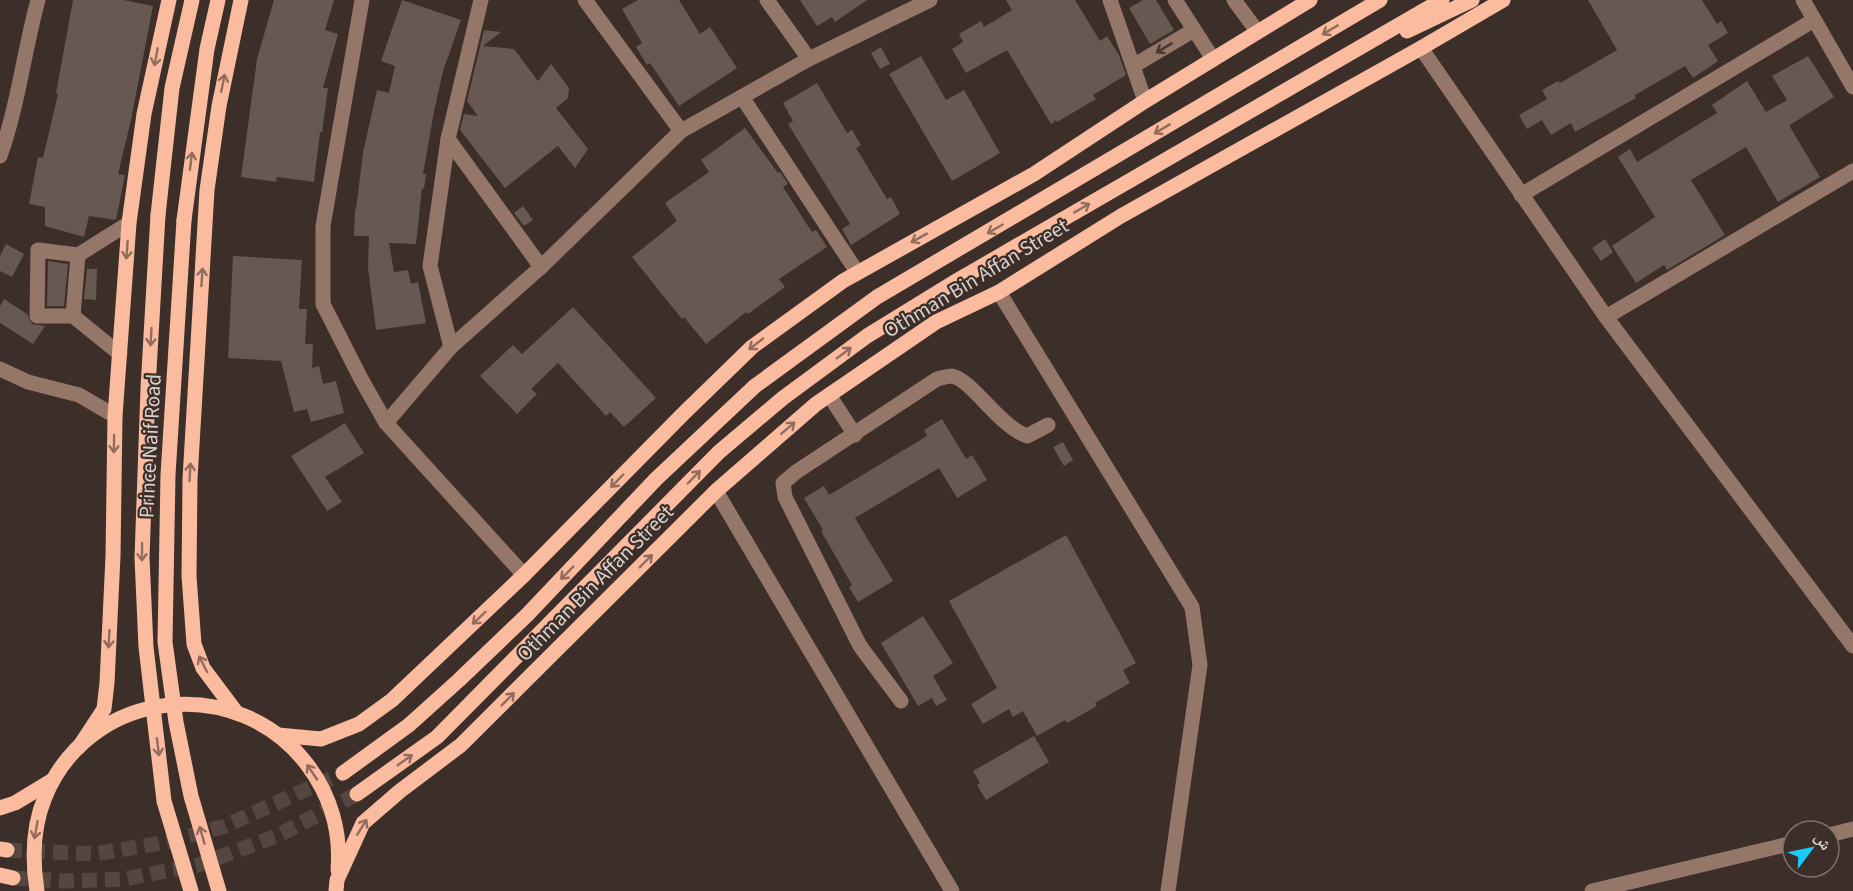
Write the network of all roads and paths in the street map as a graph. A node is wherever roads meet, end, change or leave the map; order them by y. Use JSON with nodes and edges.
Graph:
{"nodes":[{"id":1,"x":38,"y":0,"type":"edge"},
{"id":2,"x":169,"y":0,"type":"edge"},
{"id":3,"x":192,"y":0,"type":"edge"},
{"id":4,"x":218,"y":0,"type":"edge"},
{"id":5,"x":241,"y":0,"type":"edge"},
{"id":6,"x":362,"y":0,"type":"edge"},
{"id":7,"x":481,"y":0,"type":"edge"},
{"id":8,"x":767,"y":0,"type":"edge"},
{"id":9,"x":930,"y":0,"type":"edge"},
{"id":10,"x":1110,"y":0,"type":"edge"},
{"id":11,"x":1175,"y":0,"type":"edge"},
{"id":12,"x":1234,"y":0,"type":"edge"},
{"id":13,"x":1310,"y":0,"type":"edge"},
{"id":14,"x":1380,"y":0,"type":"edge"},
{"id":15,"x":1442,"y":0,"type":"edge"},
{"id":16,"x":1472,"y":0,"type":"edge"},
{"id":17,"x":1503,"y":0,"type":"edge"},
{"id":18,"x":590,"y":2,"type":"edge"},
{"id":19,"x":1810,"y":8,"type":"edge"},
{"id":20,"x":1194,"y":30,"type":"junction"},
{"id":21,"x":1257,"y":31,"type":"junction"},
{"id":22,"x":1421,"y":48,"type":"junction"},
{"id":23,"x":809,"y":59,"type":"junction"},
{"id":24,"x":1213,"y":59,"type":"junction"},
{"id":25,"x":1133,"y":66,"type":"junction"},
{"id":26,"x":1293,"y":85,"type":"junction"},
{"id":27,"x":1853,"y":87,"type":"edge"},
{"id":28,"x":742,"y":97,"type":"junction"},
{"id":29,"x":1145,"y":101,"type":"junction"},
{"id":30,"x":4,"y":128,"type":"edge"},
{"id":31,"x":681,"y":131,"type":"junction"},
{"id":32,"x":448,"y":139,"type":"junction"},
{"id":33,"x":0,"y":156,"type":"edge"},
{"id":34,"x":1853,"y":171,"type":"edge"},
{"id":35,"x":1521,"y":195,"type":"junction"},
{"id":36,"x":129,"y":223,"type":"junction"},
{"id":37,"x":78,"y":255,"type":"junction"},
{"id":38,"x":541,"y":267,"type":"junction"},
{"id":39,"x":857,"y":272,"type":"junction"},
{"id":40,"x":999,"y":292,"type":"junction"},
{"id":41,"x":73,"y":316,"type":"junction"},
{"id":42,"x":1606,"y":317,"type":"junction"},
{"id":43,"x":451,"y":347,"type":"junction"},
{"id":44,"x":120,"y":354,"type":"junction"},
{"id":45,"x":0,"y":369,"type":"edge"},
{"id":46,"x":829,"y":395,"type":"junction"},
{"id":47,"x":115,"y":416,"type":"junction"},
{"id":48,"x":386,"y":423,"type":"junction"},
{"id":49,"x":1048,"y":425,"type":"dead end"},
{"id":50,"x":855,"y":435,"type":"junction"},
{"id":51,"x":716,"y":491,"type":"junction"},
{"id":52,"x":524,"y":575,"type":"junction"},
{"id":53,"x":1853,"y":646,"type":"edge"},
{"id":54,"x":901,"y":701,"type":"dead end"},
{"id":55,"x":236,"y":712,"type":"junction"},
{"id":56,"x":278,"y":735,"type":"junction"},
{"id":57,"x":79,"y":747,"type":"junction"},
{"id":58,"x":343,"y":773,"type":"tunnel mouth"},
{"id":59,"x":53,"y":780,"type":"junction"},
{"id":60,"x":357,"y":794,"type":"tunnel mouth"},
{"id":61,"x":0,"y":808,"type":"edge"},
{"id":62,"x":1781,"y":846,"type":"edge"},
{"id":63,"x":336,"y":887,"type":"edge"},
{"id":64,"x":37,"y":891,"type":"edge"},
{"id":65,"x":191,"y":891,"type":"edge"},
{"id":66,"x":219,"y":891,"type":"edge"},
{"id":67,"x":952,"y":891,"type":"edge"},
{"id":68,"x":1168,"y":891,"type":"edge"},
{"id":69,"x":1592,"y":891,"type":"edge"}],
"edges":[{"from":1,"to":30,"type":"street"},
{"from":2,"to":36,"type":"main road","one_way":true},
{"from":3,"to":65,"type":"main road","name":"Prince Naif Road","one_way":true,"bridge":true},
{"from":66,"to":4,"type":"main road","name":"Prince Naif Road","one_way":true,"bridge":true},
{"from":55,"to":5,"type":"main road","one_way":true},
{"from":6,"to":48,"type":"street"},
{"from":7,"to":32,"type":"street"},
{"from":8,"to":23,"type":"street"},
{"from":9,"to":23,"type":"street"},
{"from":10,"to":25,"type":"street"},
{"from":11,"to":20,"type":"street"},
{"from":12,"to":21,"type":"street"},
{"from":13,"to":21,"type":"main road"},
{"from":14,"to":58,"type":"main road","name":"Othman Bin Affan Street","one_way":true},
{"from":15,"to":26,"type":"main road","name":"Othman Bin Affan Street"},
{"from":16,"to":26,"type":"main road"},
{"from":17,"to":22,"type":"main road","name":"Othman Bin Affan Street"},
{"from":18,"to":31,"type":"street"},
{"from":19,"to":27,"type":"street"},
{"from":19,"to":35,"type":"street"},
{"from":20,"to":24,"type":"street"},
{"from":20,"to":25,"type":"street","one_way":true},
{"from":21,"to":24,"type":"main road"},
{"from":22,"to":35,"type":"street"},
{"from":22,"to":40,"type":"main road","name":"Othman Bin Affan Street"},
{"from":23,"to":28,"type":"street"},
{"from":24,"to":29,"type":"main road"},
{"from":25,"to":29,"type":"street"},
{"from":60,"to":26,"type":"main road","name":"Othman Bin Affan Street","one_way":true},
{"from":28,"to":31,"type":"street"},
{"from":28,"to":39,"type":"street"},
{"from":29,"to":39,"type":"main road","one_way":true},
{"from":30,"to":33,"type":"street"},
{"from":31,"to":38,"type":"street"},
{"from":32,"to":38,"type":"street"},
{"from":32,"to":43,"type":"street"},
{"from":34,"to":42,"type":"street"},
{"from":35,"to":42,"type":"street"},
{"from":36,"to":37,"type":"street"},
{"from":36,"to":44,"type":"main road","one_way":true},
{"from":37,"to":41,"type":"street"},
{"from":37,"to":41,"type":"street"},
{"from":38,"to":43,"type":"street"},
{"from":39,"to":52,"type":"main road","one_way":true},
{"from":40,"to":46,"type":"main road","name":"Othman Bin Affan Street"},
{"from":40,"to":68,"type":"street"},
{"from":41,"to":44,"type":"street"},
{"from":42,"to":53,"type":"street"},
{"from":43,"to":48,"type":"street"},
{"from":44,"to":47,"type":"main road"},
{"from":45,"to":47,"type":"street"},
{"from":46,"to":50,"type":"street"},
{"from":51,"to":46,"type":"main road","name":"Othman Bin Affan Street","one_way":true},
{"from":47,"to":57,"type":"main road","one_way":true},
{"from":48,"to":52,"type":"street"},
{"from":49,"to":50,"type":"street"},
{"from":50,"to":54,"type":"street"},
{"from":63,"to":51,"type":"main road","name":"Othman Bin Affan Street","one_way":true},
{"from":51,"to":67,"type":"street"},
{"from":52,"to":56,"type":"main road","one_way":true},
{"from":55,"to":56,"type":"main road"},
{"from":55,"to":57,"type":"main road"},
{"from":63,"to":56,"type":"main road","one_way":true},
{"from":57,"to":59,"type":"main road"},
{"from":59,"to":61,"type":"main road"},
{"from":59,"to":64,"type":"main road","one_way":true},
{"from":62,"to":69,"type":"street"}]}
